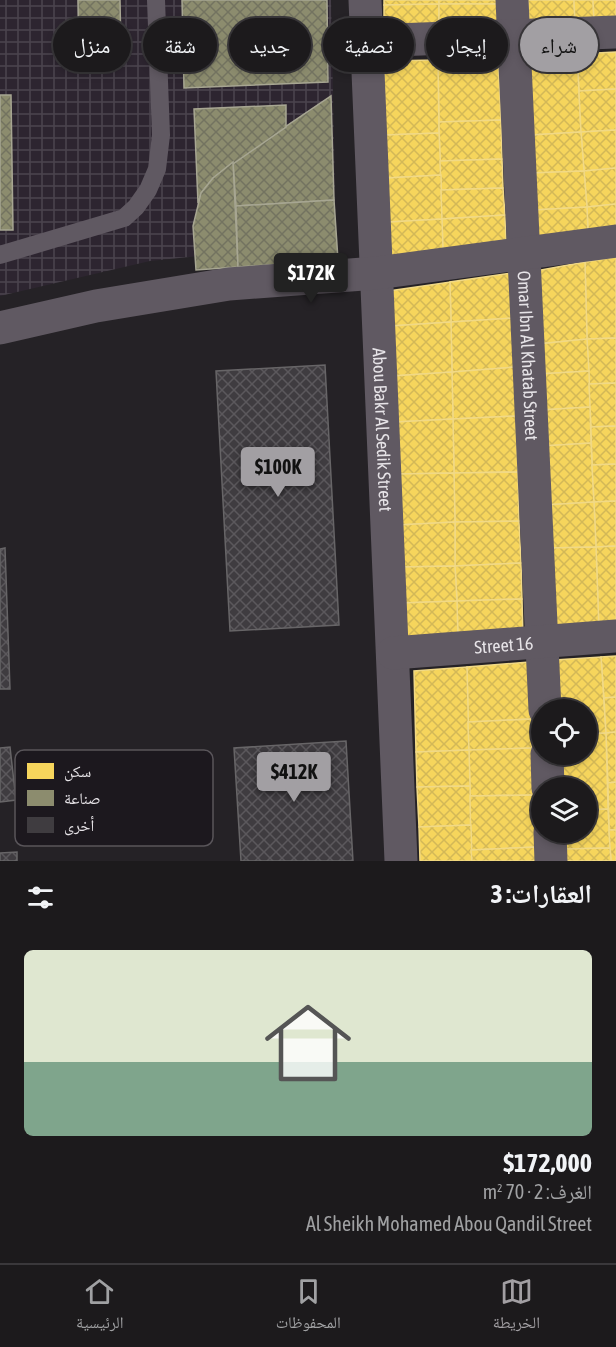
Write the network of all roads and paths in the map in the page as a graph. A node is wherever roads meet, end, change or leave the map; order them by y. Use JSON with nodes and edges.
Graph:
{"nodes":[{"id":1,"x":156,"y":0,"type":"edge"},
{"id":2,"x":365,"y":0,"type":"edge"},
{"id":3,"x":512,"y":0,"type":"edge"},
{"id":4,"x":366,"y":18,"type":"edge"},
{"id":5,"x":616,"y":32,"type":"edge"},
{"id":6,"x":514,"y":36,"type":"junction"},
{"id":7,"x":414,"y":39,"type":"edge"},
{"id":8,"x":368,"y":72,"type":"edge"},
{"id":9,"x":616,"y":241,"type":"edge"},
{"id":10,"x":524,"y":253,"type":"junction"},
{"id":11,"x":0,"y":255,"type":"edge"},
{"id":12,"x":377,"y":273,"type":"junction"},
{"id":13,"x":0,"y":328,"type":"edge"},
{"id":14,"x":616,"y":636,"type":"edge"},
{"id":15,"x":541,"y":642,"type":"junction"},
{"id":16,"x":393,"y":653,"type":"junction"},
{"id":17,"x":544,"y":699,"type":"edge"},
{"id":18,"x":550,"y":843,"type":"edge"},
{"id":19,"x":402,"y":861,"type":"edge"},
{"id":20,"x":551,"y":861,"type":"edge"}],
"edges":[{"from":1,"to":11,"type":"lane"},
{"from":2,"to":4,"type":"street","name":"Abou Bakr Al Sedik Street"},
{"from":3,"to":6,"type":"street","name":"Omar Ibn Al Khatab Street"},
{"from":5,"to":6,"type":"street"},
{"from":6,"to":7,"type":"street"},
{"from":6,"to":10,"type":"street","name":"Omar Ibn Al Khatab Street"},
{"from":8,"to":12,"type":"street","name":"Abou Bakr Al Sedik Street"},
{"from":9,"to":10,"type":"street"},
{"from":10,"to":12,"type":"street"},
{"from":10,"to":15,"type":"street","name":"Omar Ibn Al Khatab Street"},
{"from":12,"to":13,"type":"street"},
{"from":12,"to":16,"type":"street","name":"Abou Bakr Al Sedik Street"},
{"from":14,"to":15,"type":"street","name":"Street 16"},
{"from":15,"to":16,"type":"street","name":"Street 16"},
{"from":15,"to":17,"type":"street","name":"Omar Ibn Al Khatab Street"},
{"from":16,"to":19,"type":"street","name":"Abou Bakr Al Sedik Street"},
{"from":18,"to":20,"type":"street"}]}
